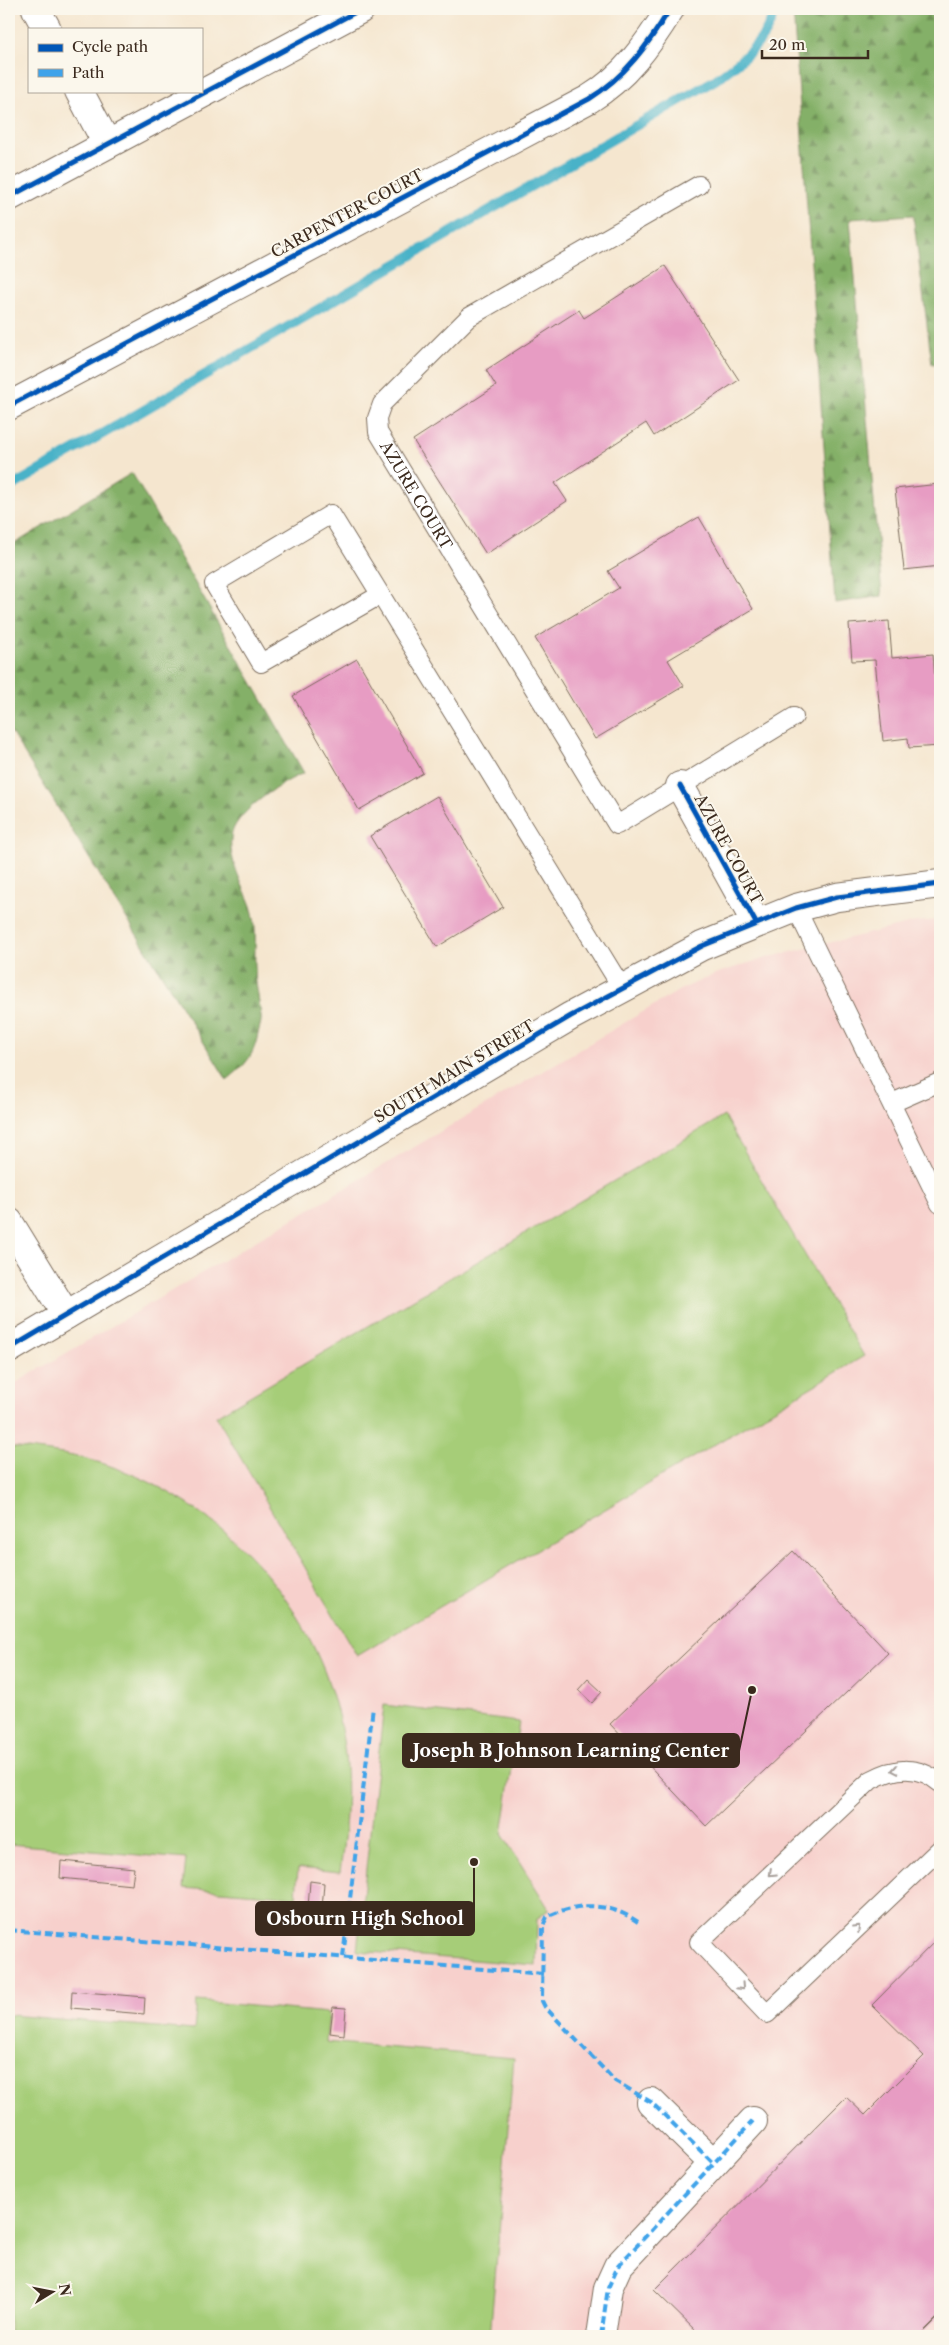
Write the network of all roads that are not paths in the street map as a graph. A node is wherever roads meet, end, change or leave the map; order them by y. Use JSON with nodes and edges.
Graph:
{"nodes":[{"id":1,"x":36,"y":9,"type":"edge"},
{"id":2,"x":361,"y":9,"type":"edge"},
{"id":3,"x":670,"y":9,"type":"edge"},
{"id":4,"x":46,"y":28,"type":"edge"},
{"id":5,"x":80,"y":92,"type":"edge"},
{"id":6,"x":107,"y":144,"type":"junction"},
{"id":7,"x":699,"y":185,"type":"dead end"},
{"id":8,"x":9,"y":197,"type":"edge"},
{"id":9,"x":9,"y":406,"type":"edge"},
{"id":10,"x":380,"y":595,"type":"junction"},
{"id":11,"x":794,"y":717,"type":"dead end"},
{"id":12,"x":680,"y":786,"type":"junction"},
{"id":13,"x":940,"y":884,"type":"edge"},
{"id":14,"x":796,"y":908,"type":"junction"},
{"id":15,"x":756,"y":924,"type":"junction"},
{"id":16,"x":622,"y":988,"type":"junction"},
{"id":17,"x":940,"y":1082,"type":"edge"},
{"id":18,"x":892,"y":1104,"type":"junction"},
{"id":19,"x":940,"y":1204,"type":"edge"},
{"id":20,"x":9,"y":1222,"type":"edge"},
{"id":21,"x":66,"y":1315,"type":"junction"},
{"id":22,"x":9,"y":1350,"type":"edge"},
{"id":23,"x":940,"y":1783,"type":"edge"},
{"id":24,"x":940,"y":1849,"type":"edge"},
{"id":25,"x":651,"y":2102,"type":"dead end"},
{"id":26,"x":753,"y":2121,"type":"dead end"},
{"id":27,"x":713,"y":2164,"type":"junction"},
{"id":28,"x":601,"y":2336,"type":"edge"}],
"edges":[{"from":1,"to":4,"type":"street"},
{"from":2,"to":6,"type":"street"},
{"from":3,"to":9,"type":"street","name":"CARPENTER COURT"},
{"from":5,"to":6,"type":"street"},
{"from":6,"to":8,"type":"street"},
{"from":7,"to":12,"type":"lane","name":"AZURE COURT"},
{"from":10,"to":10,"type":"lane"},
{"from":10,"to":16,"type":"lane"},
{"from":11,"to":12,"type":"lane","name":"AZURE COURT"},
{"from":12,"to":15,"type":"street","name":"AZURE COURT"},
{"from":13,"to":14,"type":"street","name":"SOUTH MAIN STREET"},
{"from":14,"to":15,"type":"street","name":"SOUTH MAIN STREET"},
{"from":14,"to":18,"type":"lane"},
{"from":15,"to":16,"type":"street","name":"SOUTH MAIN STREET"},
{"from":16,"to":21,"type":"street","name":"SOUTH MAIN STREET"},
{"from":17,"to":18,"type":"lane"},
{"from":18,"to":19,"type":"lane"},
{"from":20,"to":21,"type":"street"},
{"from":21,"to":22,"type":"street","name":"SOUTH MAIN STREET"},
{"from":23,"to":24,"type":"lane","one_way":true},
{"from":25,"to":27,"type":"street"},
{"from":26,"to":27,"type":"street"},
{"from":27,"to":28,"type":"street"}]}
